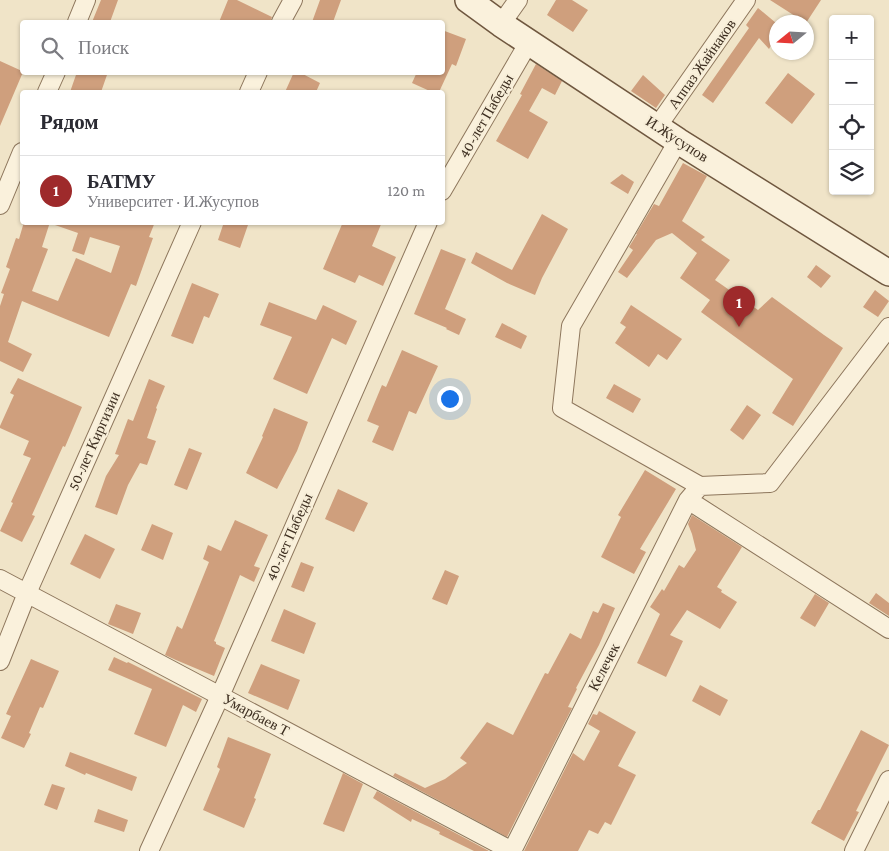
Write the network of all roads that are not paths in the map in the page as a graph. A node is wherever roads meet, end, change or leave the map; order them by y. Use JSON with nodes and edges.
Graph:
{"nodes":[{"id":1,"x":86,"y":0,"type":"edge"},
{"id":2,"x":292,"y":0,"type":"edge"},
{"id":3,"x":468,"y":0,"type":"edge"},
{"id":4,"x":518,"y":0,"type":"edge"},
{"id":5,"x":746,"y":0,"type":"edge"},
{"id":6,"x":78,"y":20,"type":"edge"},
{"id":7,"x":282,"y":20,"type":"edge"},
{"id":8,"x":501,"y":24,"type":"junction"},
{"id":9,"x":529,"y":42,"type":"junction"},
{"id":10,"x":55,"y":75,"type":"edge"},
{"id":11,"x":257,"y":75,"type":"edge"},
{"id":12,"x":48,"y":90,"type":"edge"},
{"id":13,"x":250,"y":90,"type":"edge"},
{"id":14,"x":657,"y":127,"type":"junction"},
{"id":15,"x":678,"y":141,"type":"junction"},
{"id":16,"x":20,"y":157,"type":"edge"},
{"id":17,"x":445,"y":186,"type":"edge"},
{"id":18,"x":0,"y":205,"type":"edge"},
{"id":19,"x":191,"y":225,"type":"edge"},
{"id":20,"x":427,"y":225,"type":"edge"},
{"id":21,"x":889,"y":273,"type":"edge"},
{"id":22,"x":889,"y":327,"type":"edge"},
{"id":23,"x":700,"y":486,"type":"junction"},
{"id":24,"x":688,"y":500,"type":"junction"},
{"id":25,"x":0,"y":579,"type":"edge"},
{"id":26,"x":27,"y":593,"type":"junction"},
{"id":27,"x":889,"y":628,"type":"edge"},
{"id":28,"x":0,"y":661,"type":"edge"},
{"id":29,"x":220,"y":696,"type":"junction"},
{"id":30,"x":889,"y":780,"type":"edge"},
{"id":31,"x":149,"y":851,"type":"edge"},
{"id":32,"x":512,"y":851,"type":"edge"},
{"id":33,"x":854,"y":851,"type":"edge"}],
"edges":[{"from":1,"to":6,"type":"street"},
{"from":2,"to":7,"type":"street"},
{"from":3,"to":8,"type":"street","name":"И.Жусупов"},
{"from":4,"to":8,"type":"street"},
{"from":5,"to":14,"type":"street","name":"Аппаз Жайнаков"},
{"from":8,"to":9,"type":"street","name":"И.Жусупов"},
{"from":9,"to":14,"type":"street","name":"И.Жусупов"},
{"from":9,"to":17,"type":"street","name":"40-лет Пабеды"},
{"from":10,"to":12,"type":"street"},
{"from":11,"to":13,"type":"street"},
{"from":14,"to":15,"type":"street","name":"И.Жусупов"},
{"from":15,"to":21,"type":"street","name":"И.Жусупов"},
{"from":15,"to":23,"type":"street"},
{"from":16,"to":18,"type":"street"},
{"from":19,"to":26,"type":"street","name":"50-лет Киргизии"},
{"from":20,"to":29,"type":"street","name":"40-лет Пабеды"},
{"from":22,"to":23,"type":"street"},
{"from":23,"to":24,"type":"street","name":"Келечек"},
{"from":24,"to":27,"type":"street"},
{"from":24,"to":32,"type":"street","name":"Келечек"},
{"from":25,"to":26,"type":"street","name":"Умарбаев Т"},
{"from":26,"to":28,"type":"street","name":"50-лет Киргизии"},
{"from":26,"to":29,"type":"street","name":"Умарбаев Т"},
{"from":29,"to":31,"type":"street","name":"40-лет Пабеды"},
{"from":29,"to":32,"type":"street","name":"Умарбаев Т"},
{"from":30,"to":33,"type":"street"}]}
